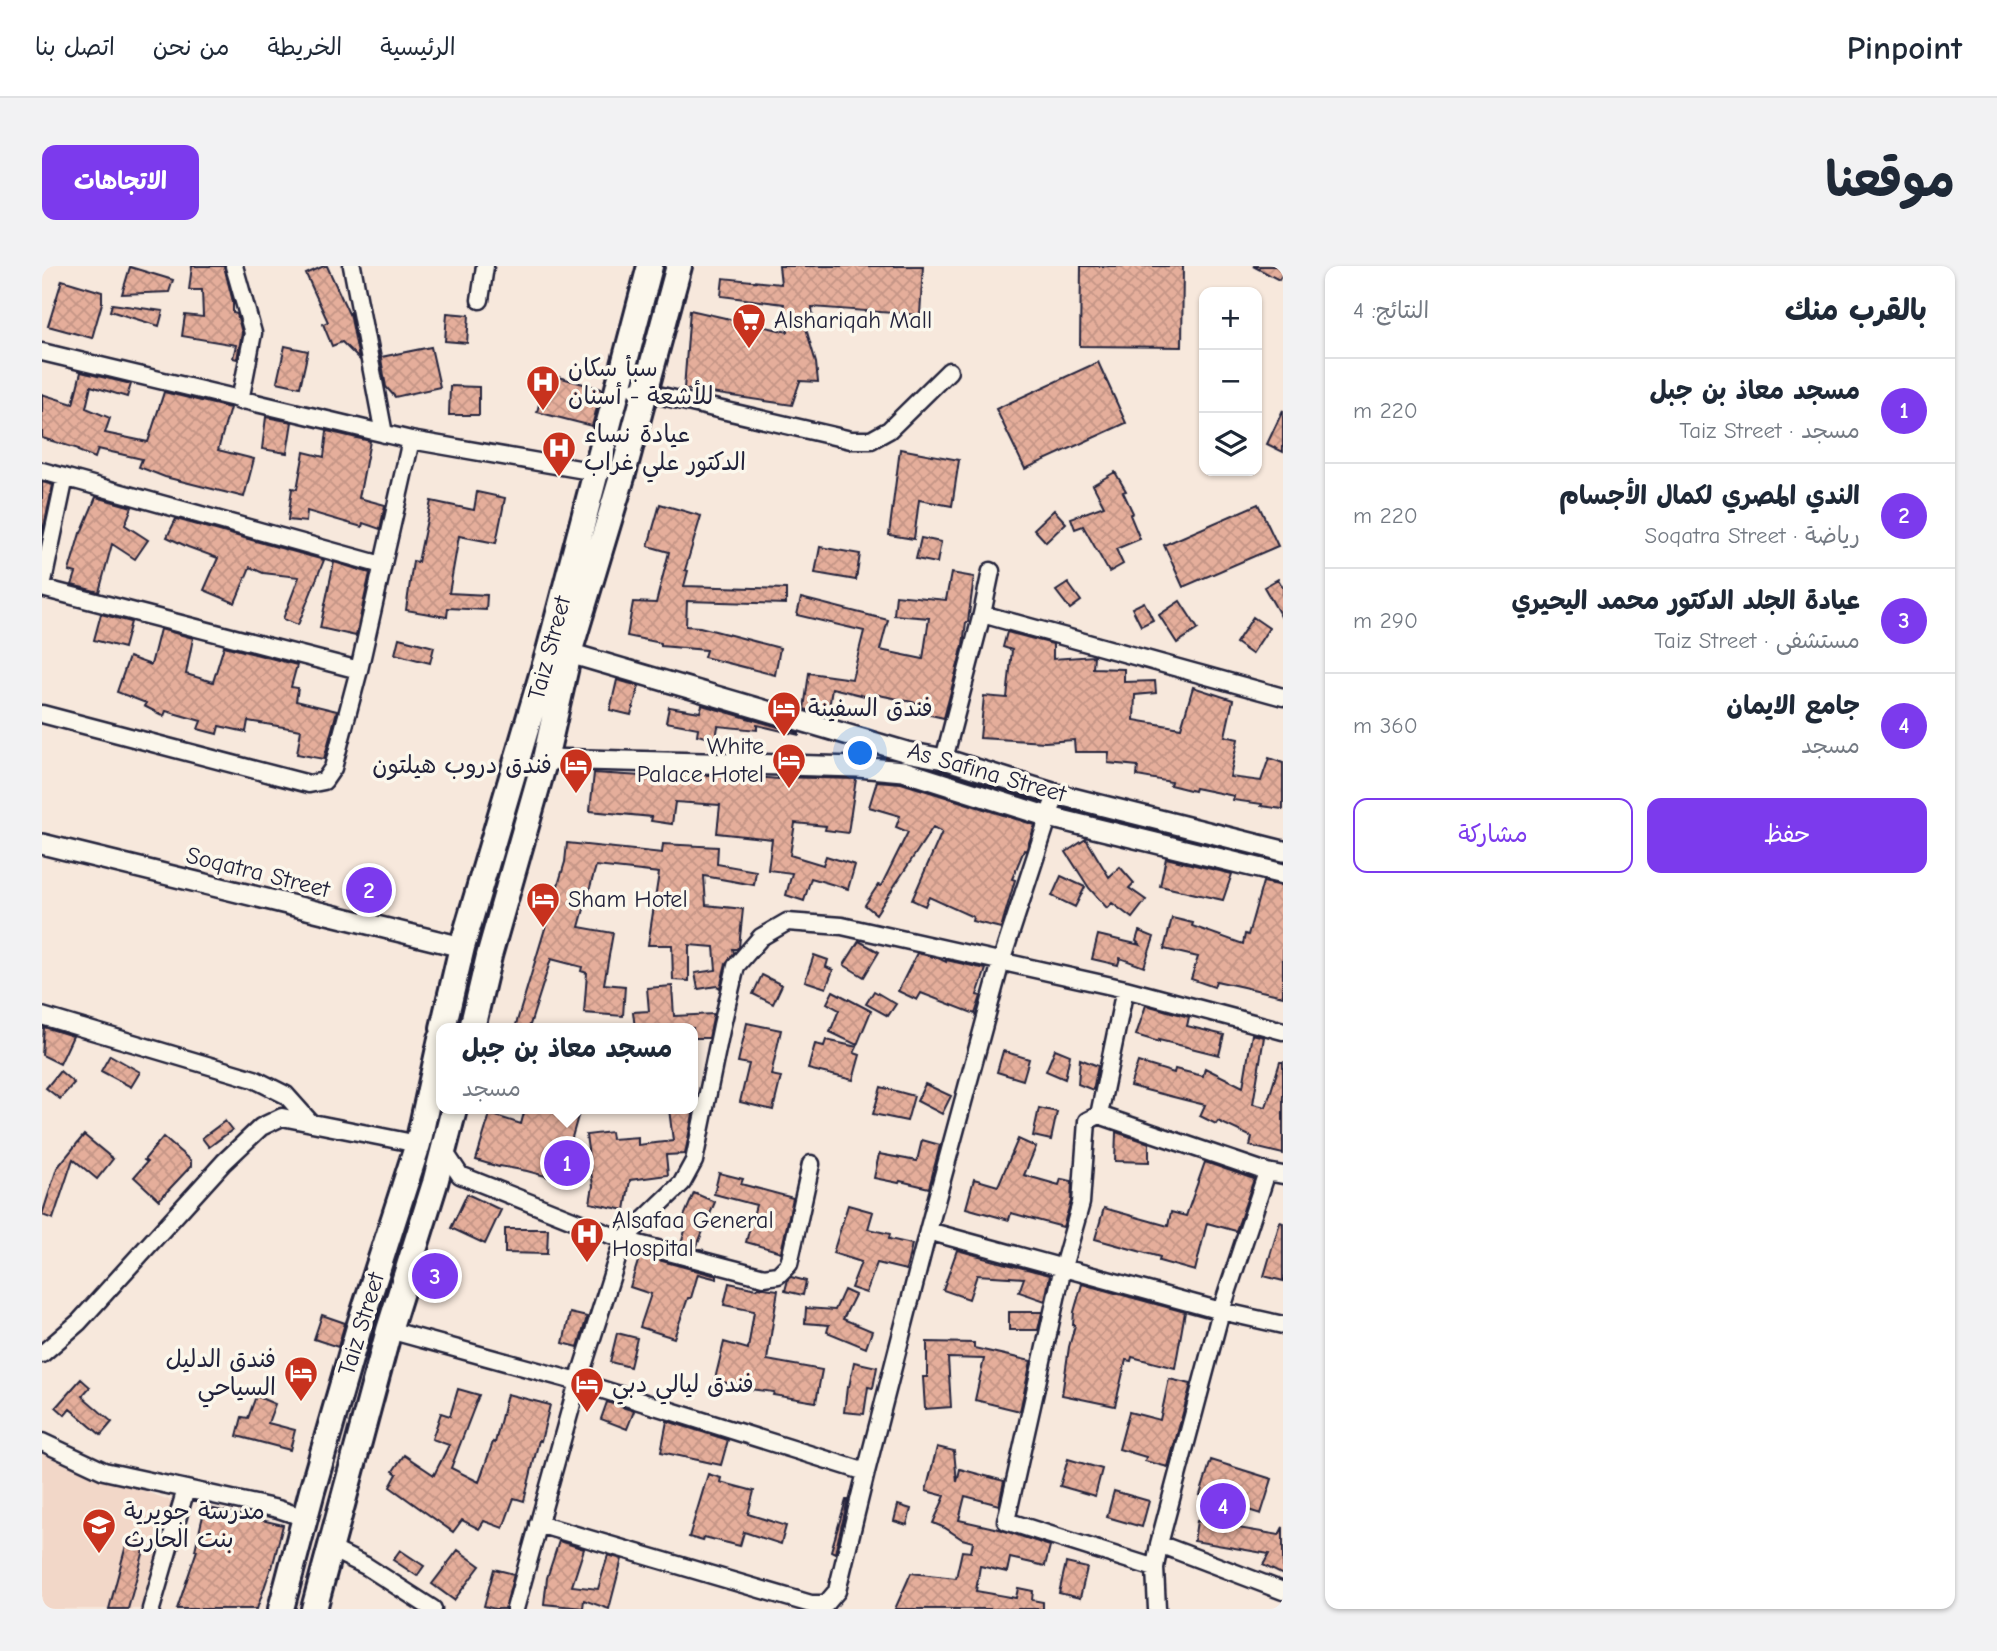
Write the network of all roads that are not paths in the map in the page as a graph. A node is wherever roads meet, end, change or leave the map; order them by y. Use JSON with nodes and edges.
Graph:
{"nodes":[{"id":1,"x":234,"y":266,"type":"edge"},
{"id":2,"x":352,"y":266,"type":"edge"},
{"id":3,"x":485,"y":266,"type":"edge"},
{"id":4,"x":650,"y":266,"type":"edge"},
{"id":5,"x":679,"y":266,"type":"edge"},
{"id":6,"x":480,"y":300,"type":"dead end"},
{"id":7,"x":42,"y":352,"type":"edge"},
{"id":8,"x":949,"y":371,"type":"dead end"},
{"id":9,"x":620,"y":386,"type":"junction"},
{"id":10,"x":644,"y":392,"type":"junction"},
{"id":11,"x":240,"y":401,"type":"junction"},
{"id":12,"x":384,"y":434,"type":"junction"},
{"id":13,"x":411,"y":440,"type":"junction"},
{"id":14,"x":42,"y":471,"type":"edge"},
{"id":15,"x":596,"y":472,"type":"junction"},
{"id":16,"x":65,"y":477,"type":"junction"},
{"id":17,"x":382,"y":565,"type":"junction"},
{"id":18,"x":991,"y":571,"type":"dead end"},
{"id":19,"x":42,"y":587,"type":"edge"},
{"id":20,"x":982,"y":614,"type":"junction"},
{"id":21,"x":569,"y":653,"type":"junction"},
{"id":22,"x":359,"y":670,"type":"junction"},
{"id":23,"x":1283,"y":697,"type":"edge"},
{"id":24,"x":42,"y":714,"type":"edge"},
{"id":25,"x":545,"y":759,"type":"junction"},
{"id":26,"x":944,"y":759,"type":"junction"},
{"id":27,"x":905,"y":762,"type":"junction"},
{"id":28,"x":1056,"y":794,"type":"junction"},
{"id":29,"x":1049,"y":817,"type":"junction"},
{"id":30,"x":42,"y":844,"type":"edge"},
{"id":31,"x":1283,"y":851,"type":"edge"},
{"id":32,"x":1283,"y":874,"type":"edge"},
{"id":33,"x":461,"y":947,"type":"junction"},
{"id":34,"x":489,"y":956,"type":"junction"},
{"id":35,"x":1001,"y":962,"type":"junction"},
{"id":36,"x":1125,"y":989,"type":"junction"},
{"id":37,"x":42,"y":1016,"type":"edge"},
{"id":38,"x":444,"y":1023,"type":"edge"},
{"id":39,"x":473,"y":1023,"type":"edge"},
{"id":40,"x":1283,"y":1031,"type":"edge"},
{"id":41,"x":436,"y":1062,"type":"edge"},
{"id":42,"x":453,"y":1114,"type":"edge"},
{"id":43,"x":1099,"y":1115,"type":"junction"},
{"id":44,"x":311,"y":1123,"type":"junction"},
{"id":45,"x":418,"y":1144,"type":"junction"},
{"id":46,"x":444,"y":1151,"type":"junction"},
{"id":47,"x":811,"y":1164,"type":"dead end"},
{"id":48,"x":1275,"y":1174,"type":"edge"},
{"id":49,"x":460,"y":1175,"type":"junction"},
{"id":50,"x":435,"y":1183,"type":"junction"},
{"id":51,"x":928,"y":1231,"type":"junction"},
{"id":52,"x":623,"y":1240,"type":"junction"},
{"id":53,"x":1063,"y":1267,"type":"junction"},
{"id":54,"x":1221,"y":1311,"type":"junction"},
{"id":55,"x":360,"y":1324,"type":"junction"},
{"id":56,"x":1283,"y":1325,"type":"edge"},
{"id":57,"x":389,"y":1330,"type":"junction"},
{"id":58,"x":42,"y":1354,"type":"edge"},
{"id":59,"x":578,"y":1382,"type":"junction"},
{"id":60,"x":42,"y":1442,"type":"edge"},
{"id":61,"x":866,"y":1472,"type":"junction"},
{"id":62,"x":186,"y":1489,"type":"junction"},
{"id":63,"x":305,"y":1518,"type":"junction"},
{"id":64,"x":538,"y":1524,"type":"junction"},
{"id":65,"x":1159,"y":1544,"type":"junction"},
{"id":66,"x":330,"y":1548,"type":"junction"},
{"id":67,"x":1155,"y":1568,"type":"junction"},
{"id":68,"x":1283,"y":1591,"type":"edge"},
{"id":69,"x":151,"y":1609,"type":"edge"},
{"id":70,"x":281,"y":1609,"type":"edge"},
{"id":71,"x":313,"y":1609,"type":"edge"},
{"id":72,"x":433,"y":1609,"type":"edge"},
{"id":73,"x":515,"y":1609,"type":"edge"},
{"id":74,"x":1157,"y":1609,"type":"edge"}],
"edges":[{"from":1,"to":11,"type":"street"},
{"from":2,"to":12,"type":"street"},
{"from":3,"to":6,"type":"street"},
{"from":4,"to":9,"type":"highway","name":"Taiz Street"},
{"from":5,"to":10,"type":"highway","name":"Taiz Street"},
{"from":7,"to":11,"type":"street"},
{"from":8,"to":10,"type":"street"},
{"from":9,"to":10,"type":"street"},
{"from":9,"to":15,"type":"highway","name":"Taiz Street"},
{"from":10,"to":21,"type":"highway","name":"Taiz Street"},
{"from":11,"to":12,"type":"street"},
{"from":12,"to":13,"type":"street"},
{"from":13,"to":15,"type":"street"},
{"from":13,"to":17,"type":"street"},
{"from":14,"to":16,"type":"street"},
{"from":15,"to":33,"type":"highway","name":"Taiz Street"},
{"from":16,"to":17,"type":"street"},
{"from":16,"to":19,"type":"street"},
{"from":17,"to":22,"type":"street"},
{"from":18,"to":20,"type":"street"},
{"from":19,"to":22,"type":"street"},
{"from":20,"to":23,"type":"street"},
{"from":20,"to":26,"type":"street"},
{"from":21,"to":25,"type":"highway","name":"Taiz Street"},
{"from":21,"to":27,"type":"street","name":"As Safina Street"},
{"from":22,"to":24,"type":"street"},
{"from":25,"to":27,"type":"street","name":"As Safina Street"},
{"from":25,"to":34,"type":"highway","name":"Taiz Street"},
{"from":26,"to":27,"type":"street","name":"As Safina Street"},
{"from":26,"to":28,"type":"street","name":"As Safina Street"},
{"from":27,"to":29,"type":"street","name":"As Safina Street"},
{"from":28,"to":29,"type":"street"},
{"from":28,"to":31,"type":"street","name":"As Safina Street"},
{"from":29,"to":32,"type":"street","name":"As Safina Street"},
{"from":29,"to":35,"type":"street"},
{"from":30,"to":33,"type":"street","name":"Soqatra Street"},
{"from":33,"to":34,"type":"highway"},
{"from":33,"to":38,"type":"highway","name":"Taiz Street"},
{"from":34,"to":39,"type":"highway","name":"Taiz Street"},
{"from":35,"to":36,"type":"street"},
{"from":35,"to":51,"type":"street"},
{"from":35,"to":52,"type":"street"},
{"from":36,"to":40,"type":"street"},
{"from":36,"to":43,"type":"street"},
{"from":37,"to":44,"type":"street"},
{"from":41,"to":45,"type":"highway","name":"Taiz Street"},
{"from":42,"to":46,"type":"highway","name":"Taiz Street"},
{"from":43,"to":48,"type":"street"},
{"from":43,"to":53,"type":"street"},
{"from":44,"to":45,"type":"street"},
{"from":44,"to":58,"type":"street"},
{"from":45,"to":55,"type":"highway","name":"Taiz Street"},
{"from":46,"to":49,"type":"street"},
{"from":46,"to":50,"type":"highway","name":"Taiz Street"},
{"from":47,"to":52,"type":"street"},
{"from":48,"to":54,"type":"street"},
{"from":49,"to":50,"type":"street"},
{"from":49,"to":52,"type":"street"},
{"from":50,"to":57,"type":"highway","name":"Taiz Street"},
{"from":51,"to":53,"type":"street"},
{"from":51,"to":61,"type":"street"},
{"from":52,"to":59,"type":"street"},
{"from":53,"to":54,"type":"street"},
{"from":53,"to":67,"type":"street"},
{"from":54,"to":56,"type":"street"},
{"from":54,"to":65,"type":"street"},
{"from":55,"to":57,"type":"highway"},
{"from":55,"to":63,"type":"highway","name":"Taiz Street"},
{"from":57,"to":59,"type":"street"},
{"from":57,"to":66,"type":"highway","name":"Taiz Street"},
{"from":59,"to":61,"type":"street"},
{"from":59,"to":64,"type":"street"},
{"from":60,"to":62,"type":"street"},
{"from":61,"to":64,"type":"street"},
{"from":62,"to":63,"type":"street"},
{"from":62,"to":69,"type":"street"},
{"from":63,"to":70,"type":"highway","name":"Taiz Street"},
{"from":64,"to":73,"type":"street"},
{"from":65,"to":67,"type":"street"},
{"from":65,"to":68,"type":"street"},
{"from":66,"to":71,"type":"highway","name":"Taiz Street"},
{"from":66,"to":72,"type":"street"},
{"from":67,"to":74,"type":"street"}]}
